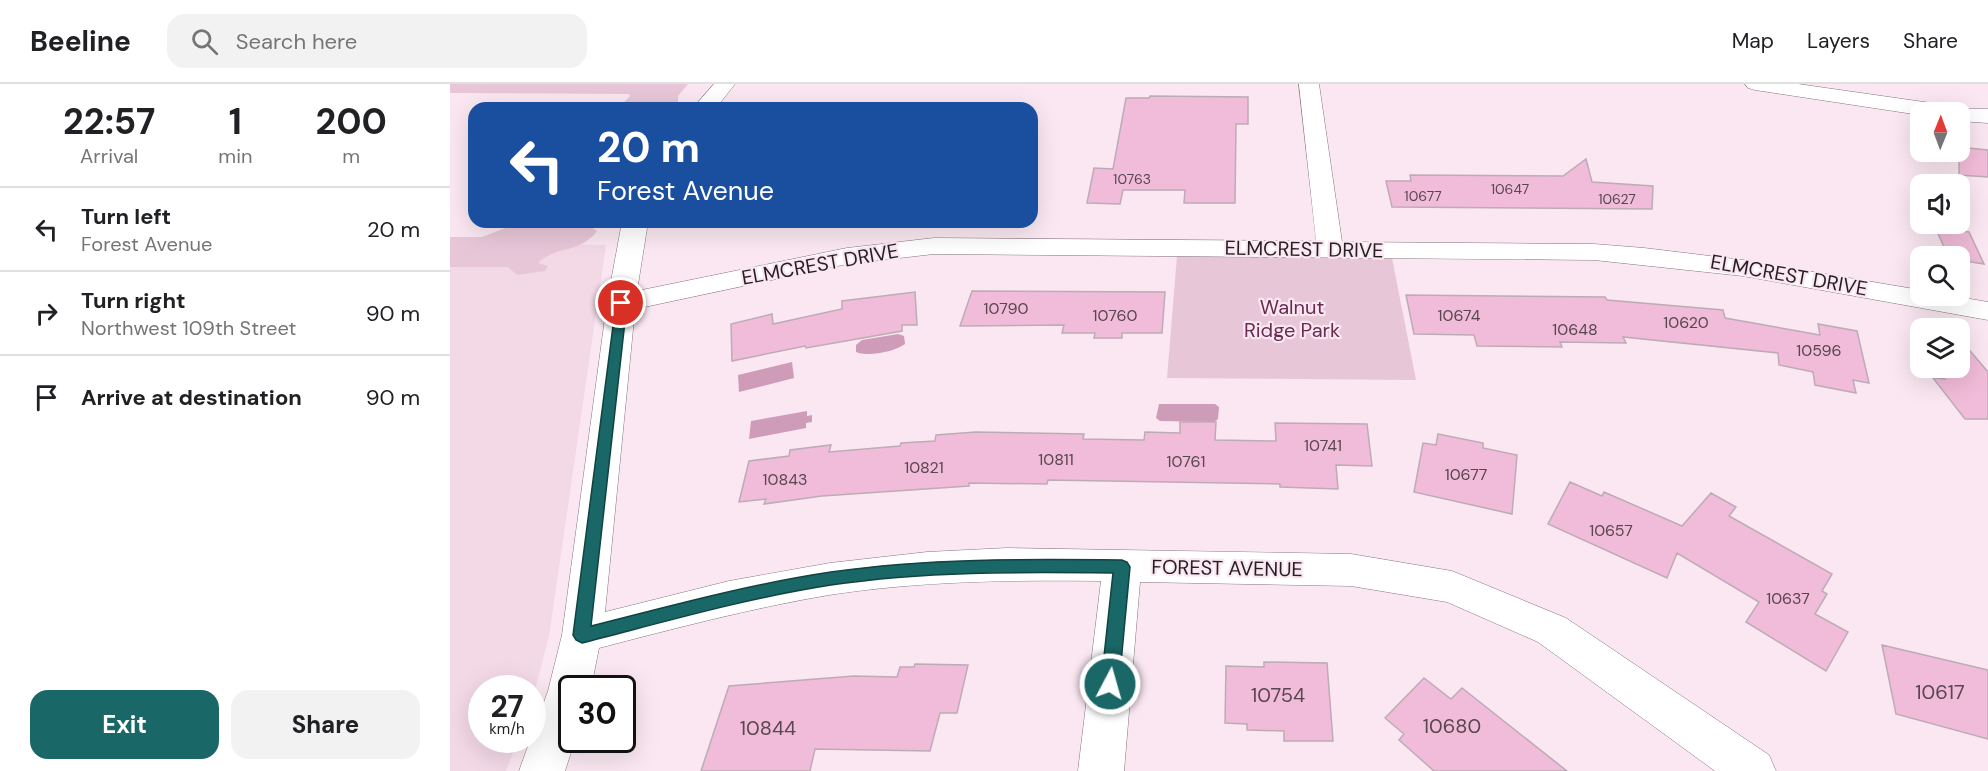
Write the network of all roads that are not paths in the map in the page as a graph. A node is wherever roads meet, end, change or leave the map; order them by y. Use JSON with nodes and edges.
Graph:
{"nodes":[{"id":1,"x":725,"y":84,"type":"edge"},
{"id":2,"x":1309,"y":84,"type":"edge"},
{"id":3,"x":1755,"y":84,"type":"edge"},
{"id":4,"x":1871,"y":84,"type":"edge"},
{"id":5,"x":709,"y":102,"type":"edge"},
{"id":6,"x":1879,"y":104,"type":"junction"},
{"id":7,"x":1910,"y":108,"type":"edge"},
{"id":8,"x":1970,"y":115,"type":"edge"},
{"id":9,"x":1988,"y":116,"type":"edge"},
{"id":10,"x":634,"y":228,"type":"edge"},
{"id":11,"x":1329,"y":249,"type":"junction"},
{"id":12,"x":621,"y":303,"type":"junction"},
{"id":13,"x":1988,"y":311,"type":"edge"},
{"id":14,"x":1122,"y":567,"type":"junction"},
{"id":15,"x":582,"y":635,"type":"junction"},
{"id":16,"x":542,"y":771,"type":"edge"},
{"id":17,"x":1101,"y":771,"type":"edge"},
{"id":18,"x":1754,"y":771,"type":"edge"}],
"edges":[{"from":1,"to":5,"type":"street"},
{"from":2,"to":11,"type":"street"},
{"from":3,"to":6,"type":"street"},
{"from":4,"to":6,"type":"street"},
{"from":6,"to":7,"type":"street"},
{"from":8,"to":9,"type":"street"},
{"from":10,"to":12,"type":"street"},
{"from":11,"to":12,"type":"street","name":"ELMCREST DRIVE"},
{"from":11,"to":13,"type":"street","name":"ELMCREST DRIVE"},
{"from":12,"to":15,"type":"street"},
{"from":14,"to":15,"type":"street","name":"FOREST AVENUE"},
{"from":14,"to":17,"type":"street"},
{"from":14,"to":18,"type":"street","name":"FOREST AVENUE"},
{"from":15,"to":16,"type":"street"}]}
